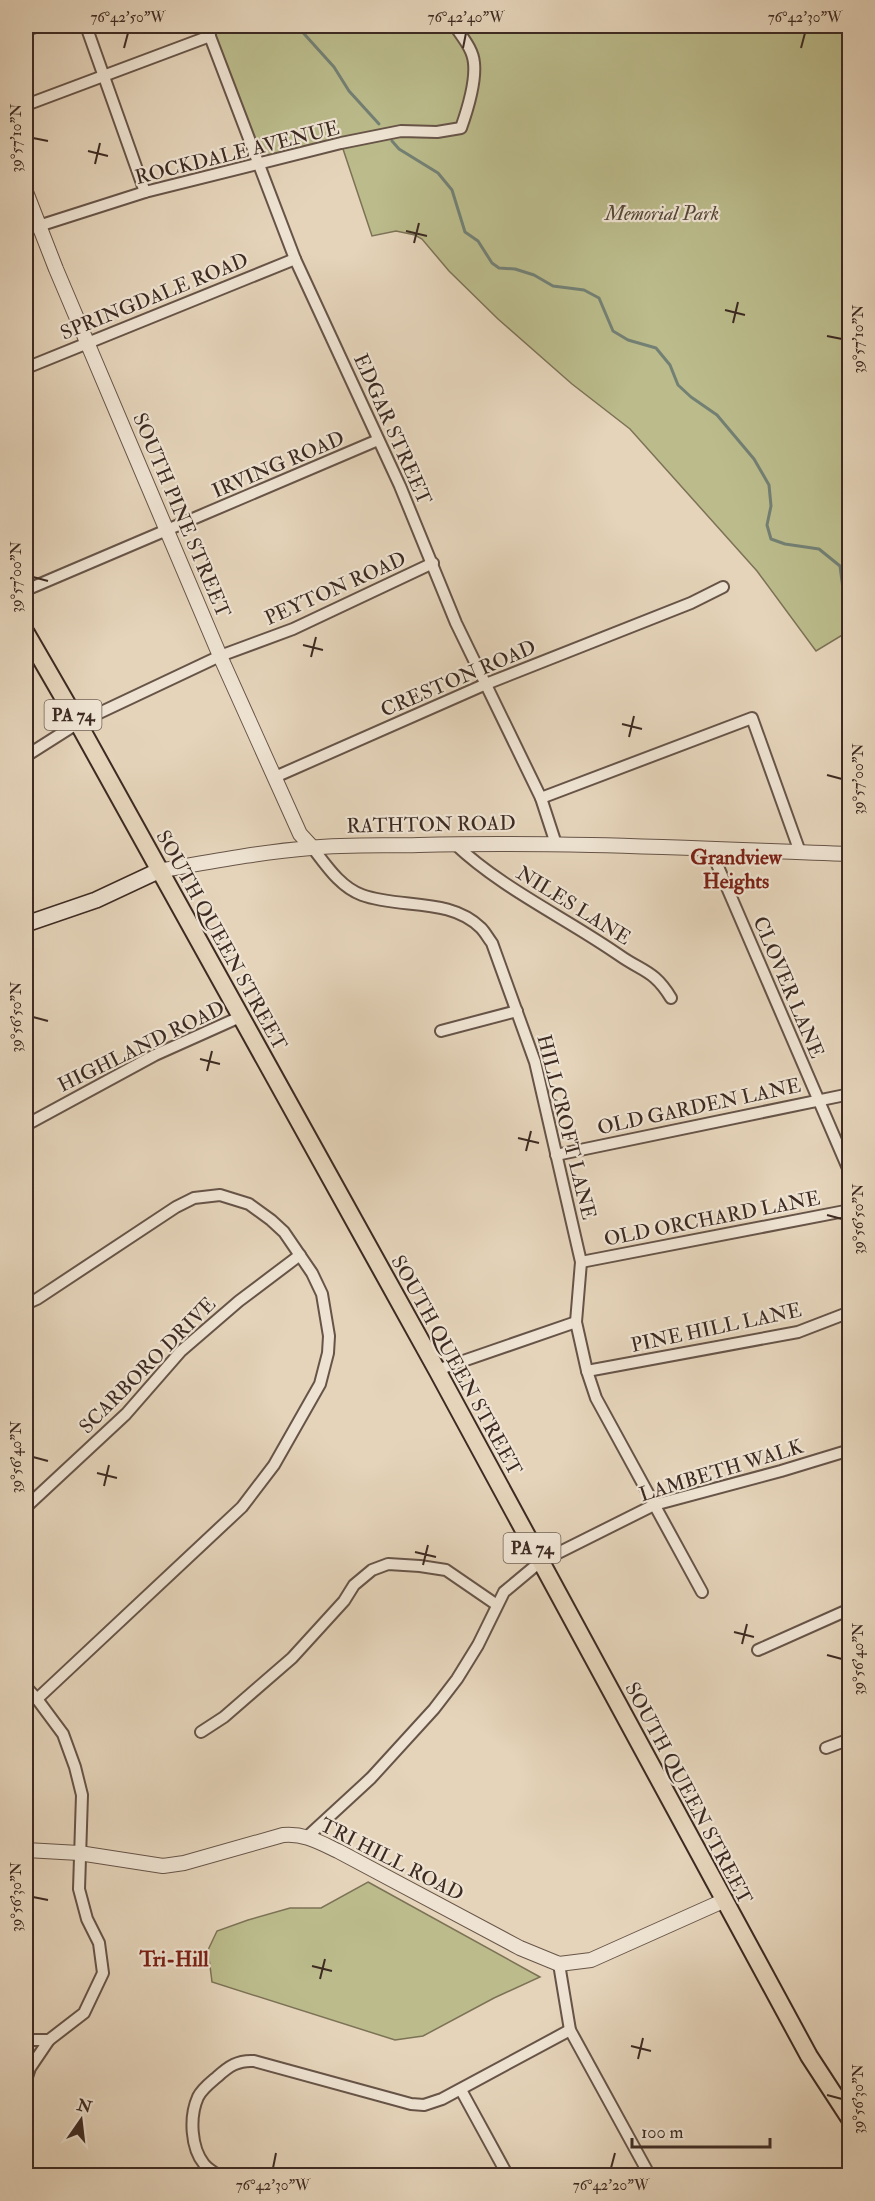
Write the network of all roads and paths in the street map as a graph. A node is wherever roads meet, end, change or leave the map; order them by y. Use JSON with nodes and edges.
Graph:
{"nodes":[{"id":1,"x":86,"y":26,"type":"edge"},
{"id":2,"x":455,"y":26,"type":"edge"},
{"id":3,"x":208,"y":31,"type":"edge"},
{"id":4,"x":104,"y":76,"type":"junction"},
{"id":5,"x":26,"y":105,"type":"edge"},
{"id":6,"x":258,"y":165,"type":"junction"},
{"id":7,"x":26,"y":192,"type":"edge"},
{"id":8,"x":145,"y":192,"type":"junction"},
{"id":9,"x":32,"y":228,"type":"edge"},
{"id":10,"x":295,"y":259,"type":"junction"},
{"id":11,"x":87,"y":342,"type":"junction"},
{"id":12,"x":26,"y":368,"type":"edge"},
{"id":13,"x":378,"y":440,"type":"junction"},
{"id":14,"x":168,"y":530,"type":"junction"},
{"id":15,"x":433,"y":563,"type":"junction"},
{"id":16,"x":723,"y":588,"type":"dead end"},
{"id":17,"x":26,"y":590,"type":"edge"},
{"id":18,"x":26,"y":633,"type":"edge"},
{"id":19,"x":220,"y":656,"type":"junction"},
{"id":20,"x":486,"y":684,"type":"junction"},
{"id":21,"x":78,"y":723,"type":"junction"},
{"id":22,"x":26,"y":756,"type":"edge"},
{"id":23,"x":275,"y":777,"type":"junction"},
{"id":24,"x":541,"y":798,"type":"junction"},
{"id":25,"x":455,"y":844,"type":"junction"},
{"id":26,"x":556,"y":844,"type":"junction"},
{"id":27,"x":312,"y":847,"type":"junction"},
{"id":28,"x":711,"y":848,"type":"junction"},
{"id":29,"x":800,"y":852,"type":"junction"},
{"id":30,"x":849,"y":854,"type":"edge"},
{"id":31,"x":158,"y":870,"type":"junction"},
{"id":32,"x":26,"y":924,"type":"edge"},
{"id":33,"x":671,"y":998,"type":"dead end"},
{"id":34,"x":518,"y":1011,"type":"junction"},
{"id":35,"x":240,"y":1017,"type":"junction"},
{"id":36,"x":441,"y":1031,"type":"dead end"},
{"id":37,"x":849,"y":1094,"type":"edge"},
{"id":38,"x":817,"y":1100,"type":"junction"},
{"id":39,"x":27,"y":1122,"type":"edge"},
{"id":40,"x":556,"y":1155,"type":"junction"},
{"id":41,"x":849,"y":1173,"type":"edge"},
{"id":42,"x":849,"y":1209,"type":"edge"},
{"id":43,"x":300,"y":1255,"type":"junction"},
{"id":44,"x":581,"y":1262,"type":"junction"},
{"id":45,"x":26,"y":1304,"type":"edge"},
{"id":46,"x":849,"y":1312,"type":"edge"},
{"id":47,"x":576,"y":1322,"type":"junction"},
{"id":48,"x":437,"y":1370,"type":"junction"},
{"id":49,"x":587,"y":1371,"type":"junction"},
{"id":50,"x":849,"y":1450,"type":"edge"},
{"id":51,"x":654,"y":1505,"type":"junction"},
{"id":52,"x":26,"y":1507,"type":"edge"},
{"id":53,"x":540,"y":1562,"type":"junction"},
{"id":54,"x":702,"y":1592,"type":"dead end"},
{"id":55,"x":497,"y":1605,"type":"junction"},
{"id":56,"x":849,"y":1609,"type":"edge"},
{"id":57,"x":758,"y":1650,"type":"dead end"},
{"id":58,"x":26,"y":1687,"type":"edge"},
{"id":59,"x":37,"y":1699,"type":"junction"},
{"id":60,"x":201,"y":1732,"type":"dead end"},
{"id":61,"x":849,"y":1739,"type":"edge"},
{"id":62,"x":826,"y":1748,"type":"dead end"},
{"id":63,"x":307,"y":1836,"type":"junction"},
{"id":64,"x":26,"y":1850,"type":"edge"},
{"id":65,"x":79,"y":1853,"type":"junction"},
{"id":66,"x":723,"y":1901,"type":"junction"},
{"id":67,"x":559,"y":1964,"type":"junction"},
{"id":68,"x":570,"y":2030,"type":"junction"},
{"id":69,"x":26,"y":2040,"type":"edge"},
{"id":70,"x":49,"y":2040,"type":"junction"},
{"id":71,"x":26,"y":2080,"type":"edge"},
{"id":72,"x":461,"y":2090,"type":"junction"},
{"id":73,"x":849,"y":2119,"type":"edge"},
{"id":74,"x":26,"y":2169,"type":"edge"},
{"id":75,"x":32,"y":2175,"type":"edge"},
{"id":76,"x":219,"y":2175,"type":"edge"},
{"id":77,"x":508,"y":2175,"type":"edge"},
{"id":78,"x":650,"y":2175,"type":"edge"}],
"edges":[{"from":1,"to":4,"type":"street"},
{"from":2,"to":6,"type":"street","name":"ROCKDALE AVENUE"},
{"from":3,"to":4,"type":"street"},
{"from":3,"to":6,"type":"street","name":"EDGAR STREET"},
{"from":4,"to":5,"type":"street"},
{"from":4,"to":8,"type":"street"},
{"from":6,"to":8,"type":"street","name":"ROCKDALE AVENUE"},
{"from":6,"to":10,"type":"street","name":"EDGAR STREET"},
{"from":7,"to":9,"type":"street","name":"SOUTH PINE STREET"},
{"from":8,"to":9,"type":"street","name":"ROCKDALE AVENUE"},
{"from":9,"to":11,"type":"street","name":"SOUTH PINE STREET"},
{"from":10,"to":11,"type":"street","name":"SPRINGDALE ROAD"},
{"from":10,"to":13,"type":"street","name":"EDGAR STREET"},
{"from":11,"to":12,"type":"street","name":"SPRINGDALE ROAD"},
{"from":11,"to":14,"type":"street","name":"SOUTH PINE STREET"},
{"from":13,"to":14,"type":"street","name":"IRVING ROAD"},
{"from":13,"to":15,"type":"street","name":"EDGAR STREET"},
{"from":14,"to":17,"type":"street","name":"IRVING ROAD"},
{"from":14,"to":19,"type":"street","name":"SOUTH PINE STREET"},
{"from":15,"to":19,"type":"street","name":"PEYTON ROAD"},
{"from":15,"to":20,"type":"street","name":"EDGAR STREET"},
{"from":16,"to":20,"type":"street","name":"CRESTON ROAD"},
{"from":18,"to":21,"type":"main road","name":"SOUTH QUEEN STREET","number":"PA 74"},
{"from":19,"to":21,"type":"street","name":"PEYTON ROAD"},
{"from":19,"to":23,"type":"street","name":"SOUTH PINE STREET"},
{"from":20,"to":23,"type":"street","name":"CRESTON ROAD"},
{"from":20,"to":24,"type":"street","name":"EDGAR STREET"},
{"from":21,"to":22,"type":"street","name":"PEYTON ROAD"},
{"from":21,"to":31,"type":"main road","name":"SOUTH QUEEN STREET","number":"PA 74"},
{"from":23,"to":27,"type":"street","name":"SOUTH PINE STREET"},
{"from":24,"to":26,"type":"street","name":"EDGAR STREET"},
{"from":24,"to":29,"type":"street"},
{"from":25,"to":26,"type":"street","name":"RATHTON ROAD"},
{"from":25,"to":27,"type":"street","name":"RATHTON ROAD"},
{"from":25,"to":33,"type":"street","name":"NILES LANE"},
{"from":26,"to":28,"type":"street","name":"RATHTON ROAD"},
{"from":27,"to":31,"type":"street","name":"RATHTON ROAD"},
{"from":27,"to":34,"type":"street","name":"HILLCROFT LANE"},
{"from":28,"to":29,"type":"street","name":"RATHTON ROAD"},
{"from":28,"to":38,"type":"street","name":"CLOVER LANE"},
{"from":29,"to":30,"type":"street","name":"RATHTON ROAD"},
{"from":31,"to":32,"type":"main road","name":"RATHTON ROAD"},
{"from":31,"to":35,"type":"main road","name":"SOUTH QUEEN STREET","number":"PA 74"},
{"from":34,"to":36,"type":"street"},
{"from":34,"to":40,"type":"street","name":"HILLCROFT LANE"},
{"from":35,"to":39,"type":"street","name":"HIGHLAND ROAD"},
{"from":35,"to":48,"type":"main road","name":"SOUTH QUEEN STREET","number":"PA 74"},
{"from":37,"to":38,"type":"street","name":"OLD GARDEN LANE"},
{"from":38,"to":40,"type":"street","name":"OLD GARDEN LANE"},
{"from":38,"to":41,"type":"street","name":"CLOVER LANE"},
{"from":40,"to":44,"type":"street","name":"HILLCROFT LANE"},
{"from":42,"to":44,"type":"street","name":"OLD ORCHARD LANE"},
{"from":43,"to":45,"type":"street"},
{"from":43,"to":52,"type":"street","name":"SCARBORO DRIVE"},
{"from":43,"to":59,"type":"street"},
{"from":44,"to":47,"type":"street","name":"HILLCROFT LANE"},
{"from":46,"to":49,"type":"street","name":"PINE HILL LANE"},
{"from":47,"to":48,"type":"street"},
{"from":47,"to":49,"type":"street","name":"HILLCROFT LANE"},
{"from":48,"to":53,"type":"main road","name":"SOUTH QUEEN STREET","number":"PA 74"},
{"from":49,"to":51,"type":"street","name":"HILLCROFT LANE"},
{"from":50,"to":51,"type":"street","name":"LAMBETH WALK"},
{"from":51,"to":53,"type":"street","name":"LAMBETH WALK"},
{"from":51,"to":54,"type":"street","name":"HILLCROFT LANE"},
{"from":53,"to":55,"type":"street","name":"LAMBETH WALK"},
{"from":53,"to":66,"type":"main road","name":"SOUTH QUEEN STREET","number":"PA 74"},
{"from":55,"to":60,"type":"street"},
{"from":55,"to":63,"type":"street","name":"LAMBETH WALK"},
{"from":56,"to":57,"type":"street"},
{"from":58,"to":59,"type":"street"},
{"from":59,"to":65,"type":"street"},
{"from":61,"to":62,"type":"street"},
{"from":63,"to":65,"type":"street","name":"TRI HILL ROAD"},
{"from":63,"to":67,"type":"street","name":"TRI HILL ROAD"},
{"from":64,"to":65,"type":"street","name":"TRI HILL ROAD"},
{"from":65,"to":70,"type":"street"},
{"from":66,"to":67,"type":"street","name":"TRI HILL ROAD"},
{"from":66,"to":73,"type":"main road","name":"SOUTH QUEEN STREET","number":"PA 74"},
{"from":67,"to":68,"type":"street"},
{"from":68,"to":72,"type":"street"},
{"from":68,"to":78,"type":"street"},
{"from":69,"to":70,"type":"street"},
{"from":70,"to":71,"type":"street"},
{"from":72,"to":76,"type":"street"},
{"from":72,"to":77,"type":"street"},
{"from":74,"to":75,"type":"street"}]}
